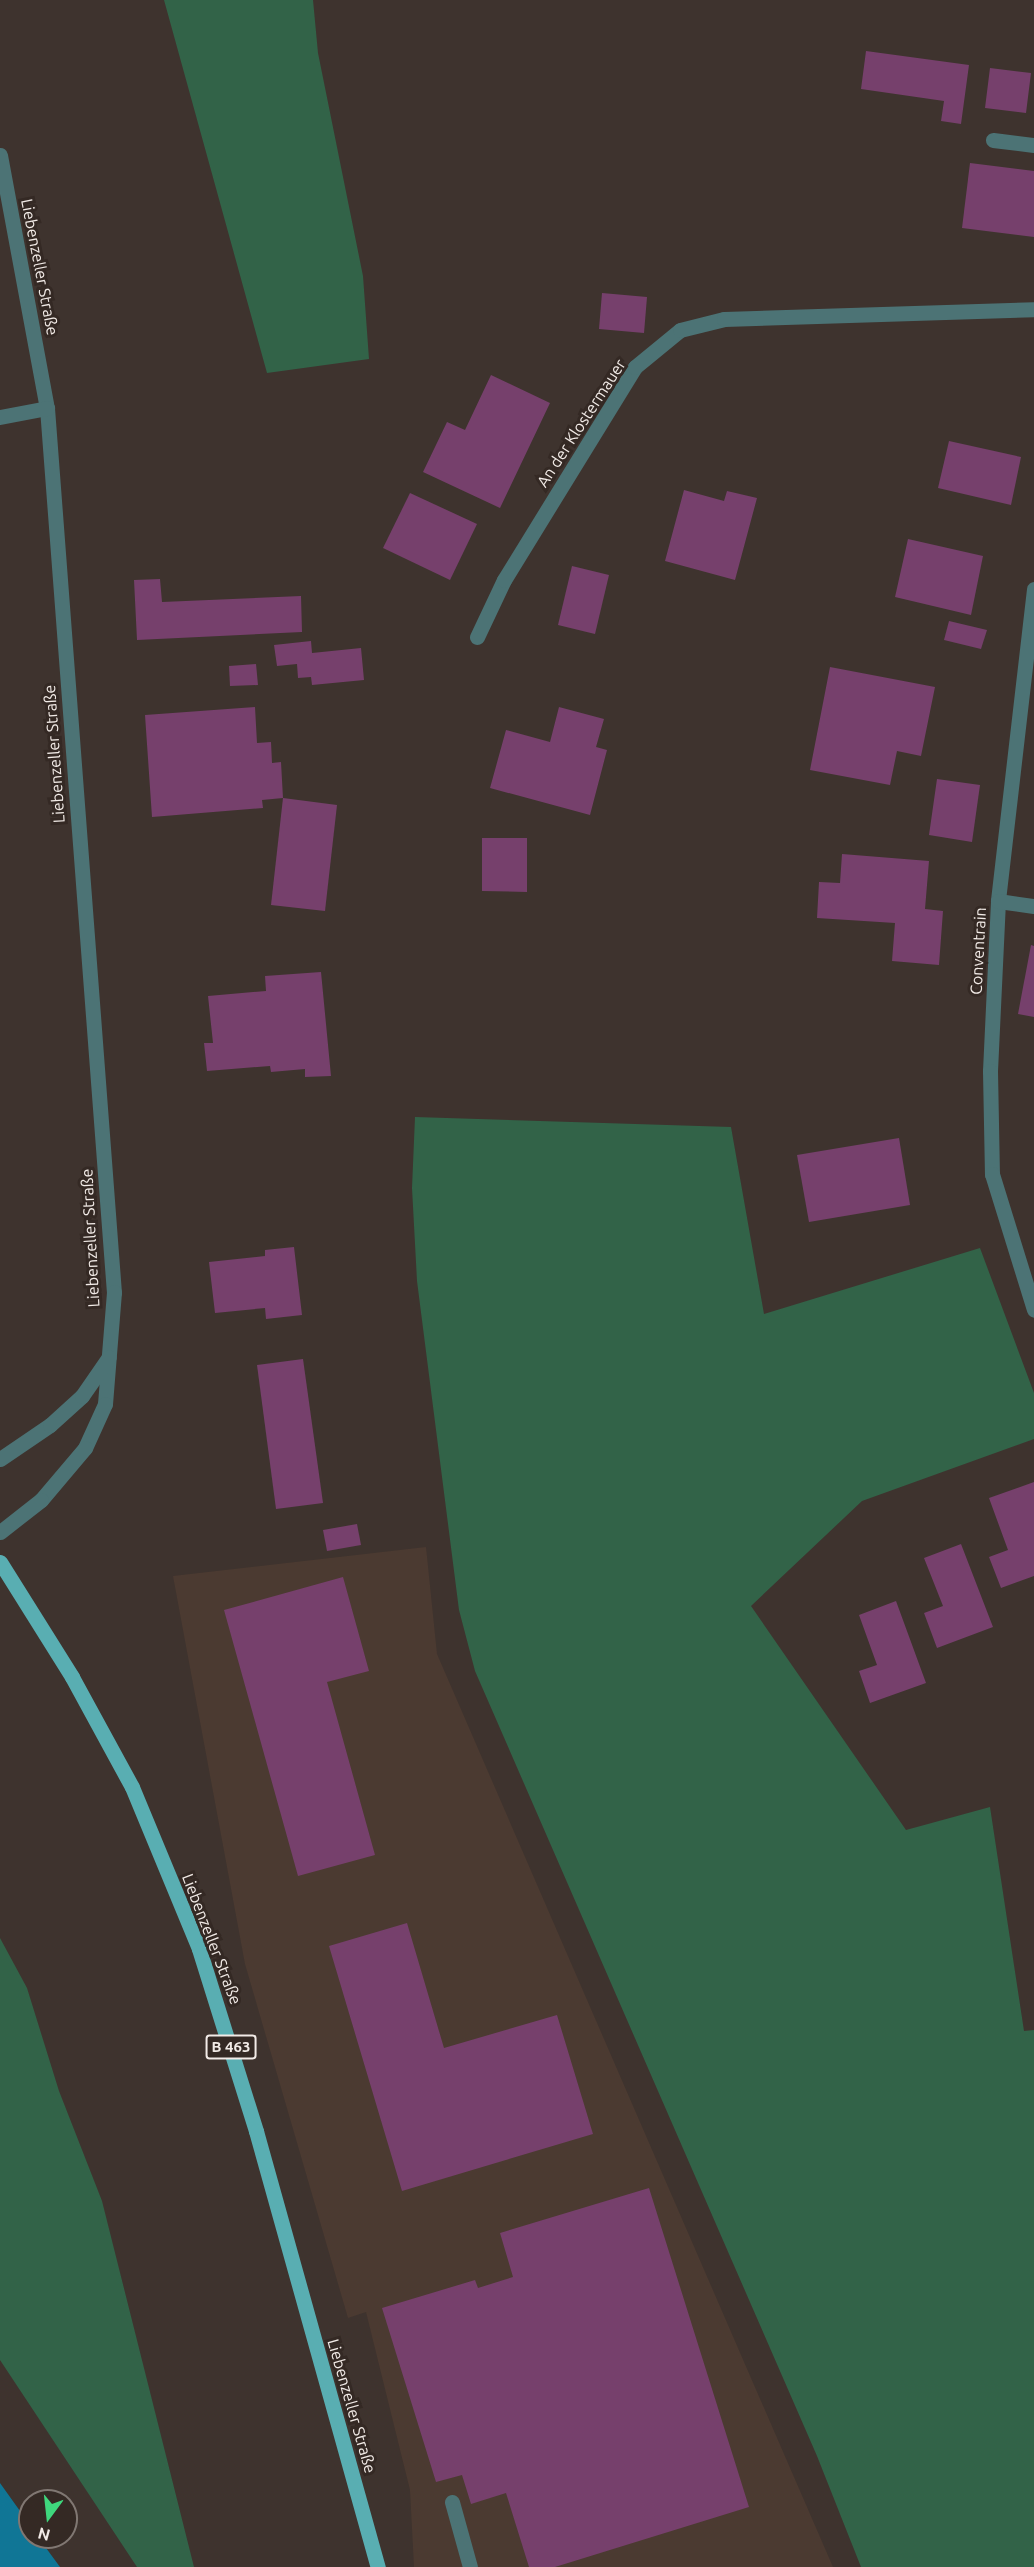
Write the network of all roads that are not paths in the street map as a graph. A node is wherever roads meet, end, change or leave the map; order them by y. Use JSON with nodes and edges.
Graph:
{"nodes":[{"id":1,"x":993,"y":140,"type":"dead end"},
{"id":2,"x":1034,"y":145,"type":"edge"},
{"id":3,"x":0,"y":155,"type":"edge"},
{"id":4,"x":1034,"y":309,"type":"edge"},
{"id":5,"x":46,"y":408,"type":"junction"},
{"id":6,"x":0,"y":417,"type":"edge"},
{"id":7,"x":1034,"y":590,"type":"edge"},
{"id":8,"x":477,"y":637,"type":"dead end"},
{"id":9,"x":998,"y":901,"type":"junction"},
{"id":10,"x":1034,"y":906,"type":"edge"},
{"id":11,"x":1034,"y":1310,"type":"edge"},
{"id":12,"x":111,"y":1354,"type":"junction"},
{"id":13,"x":0,"y":1459,"type":"edge"},
{"id":14,"x":0,"y":1532,"type":"edge"},
{"id":15,"x":0,"y":1562,"type":"edge"},
{"id":16,"x":452,"y":2502,"type":"dead end"},
{"id":17,"x":378,"y":2567,"type":"edge"},
{"id":18,"x":470,"y":2567,"type":"edge"}],
"edges":[{"from":1,"to":2,"type":"street"},
{"from":3,"to":5,"type":"street","name":"Liebenzeller Straße"},
{"from":4,"to":8,"type":"street","name":"An der Klostermauer"},
{"from":5,"to":6,"type":"street"},
{"from":5,"to":12,"type":"street","name":"Liebenzeller Straße"},
{"from":7,"to":9,"type":"street","name":"Conventrain"},
{"from":9,"to":10,"type":"street"},
{"from":9,"to":11,"type":"street","name":"Conventrain"},
{"from":12,"to":13,"type":"street"},
{"from":12,"to":14,"type":"street","name":"Liebenzeller Straße"},
{"from":15,"to":17,"type":"main road","name":"Liebenzeller Straße","number":"B 463"},
{"from":16,"to":18,"type":"street"}]}
